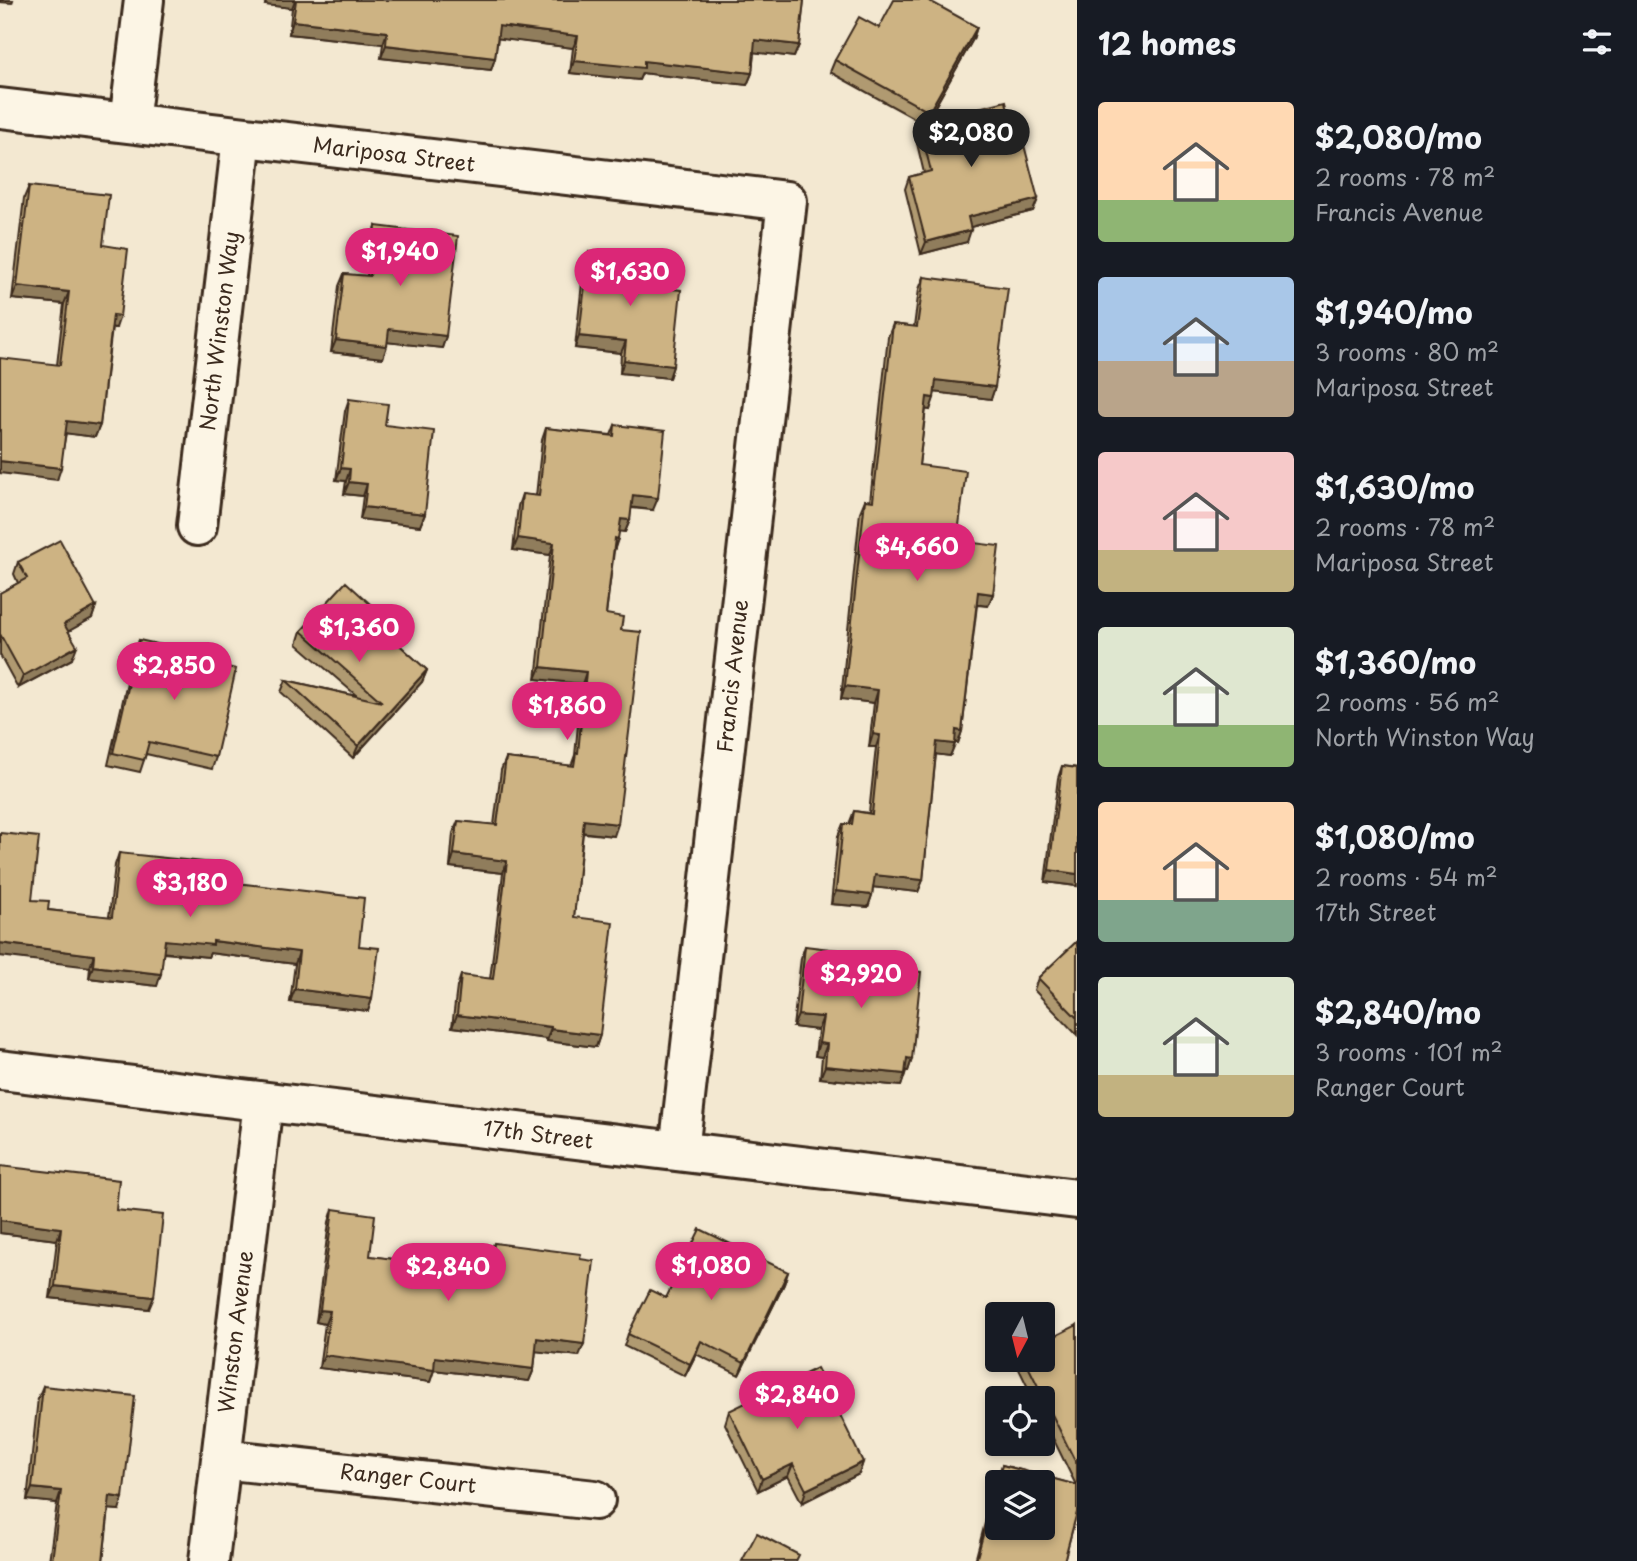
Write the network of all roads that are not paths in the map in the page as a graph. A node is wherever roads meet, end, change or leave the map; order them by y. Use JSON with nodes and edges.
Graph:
{"nodes":[{"id":1,"x":144,"y":0,"type":"edge"},
{"id":2,"x":0,"y":108,"type":"edge"},
{"id":3,"x":129,"y":124,"type":"junction"},
{"id":4,"x":242,"y":137,"type":"junction"},
{"id":5,"x":787,"y":201,"type":"joint"},
{"id":6,"x":197,"y":526,"type":"dead end"},
{"id":7,"x":0,"y":1070,"type":"edge"},
{"id":8,"x":263,"y":1102,"type":"junction"},
{"id":9,"x":679,"y":1151,"type":"junction"},
{"id":10,"x":1077,"y":1199,"type":"edge"},
{"id":11,"x":221,"y":1459,"type":"junction"},
{"id":12,"x":595,"y":1500,"type":"dead end"},
{"id":13,"x":209,"y":1561,"type":"edge"}],
"edges":[{"from":1,"to":3,"type":"street"},
{"from":2,"to":3,"type":"street","name":"Mariposa Street"},
{"from":3,"to":4,"type":"street","name":"Mariposa Street"},
{"from":4,"to":5,"type":"street","name":"Mariposa Street"},
{"from":4,"to":6,"type":"street","name":"North Winston Way"},
{"from":5,"to":9,"type":"street","name":"Francis Avenue"},
{"from":7,"to":8,"type":"street","name":"17th Street"},
{"from":8,"to":9,"type":"street","name":"17th Street"},
{"from":8,"to":11,"type":"street","name":"Winston Avenue"},
{"from":9,"to":10,"type":"street","name":"17th Street"},
{"from":11,"to":12,"type":"street","name":"Ranger Court"},
{"from":11,"to":13,"type":"street","name":"Winston Avenue"}]}
